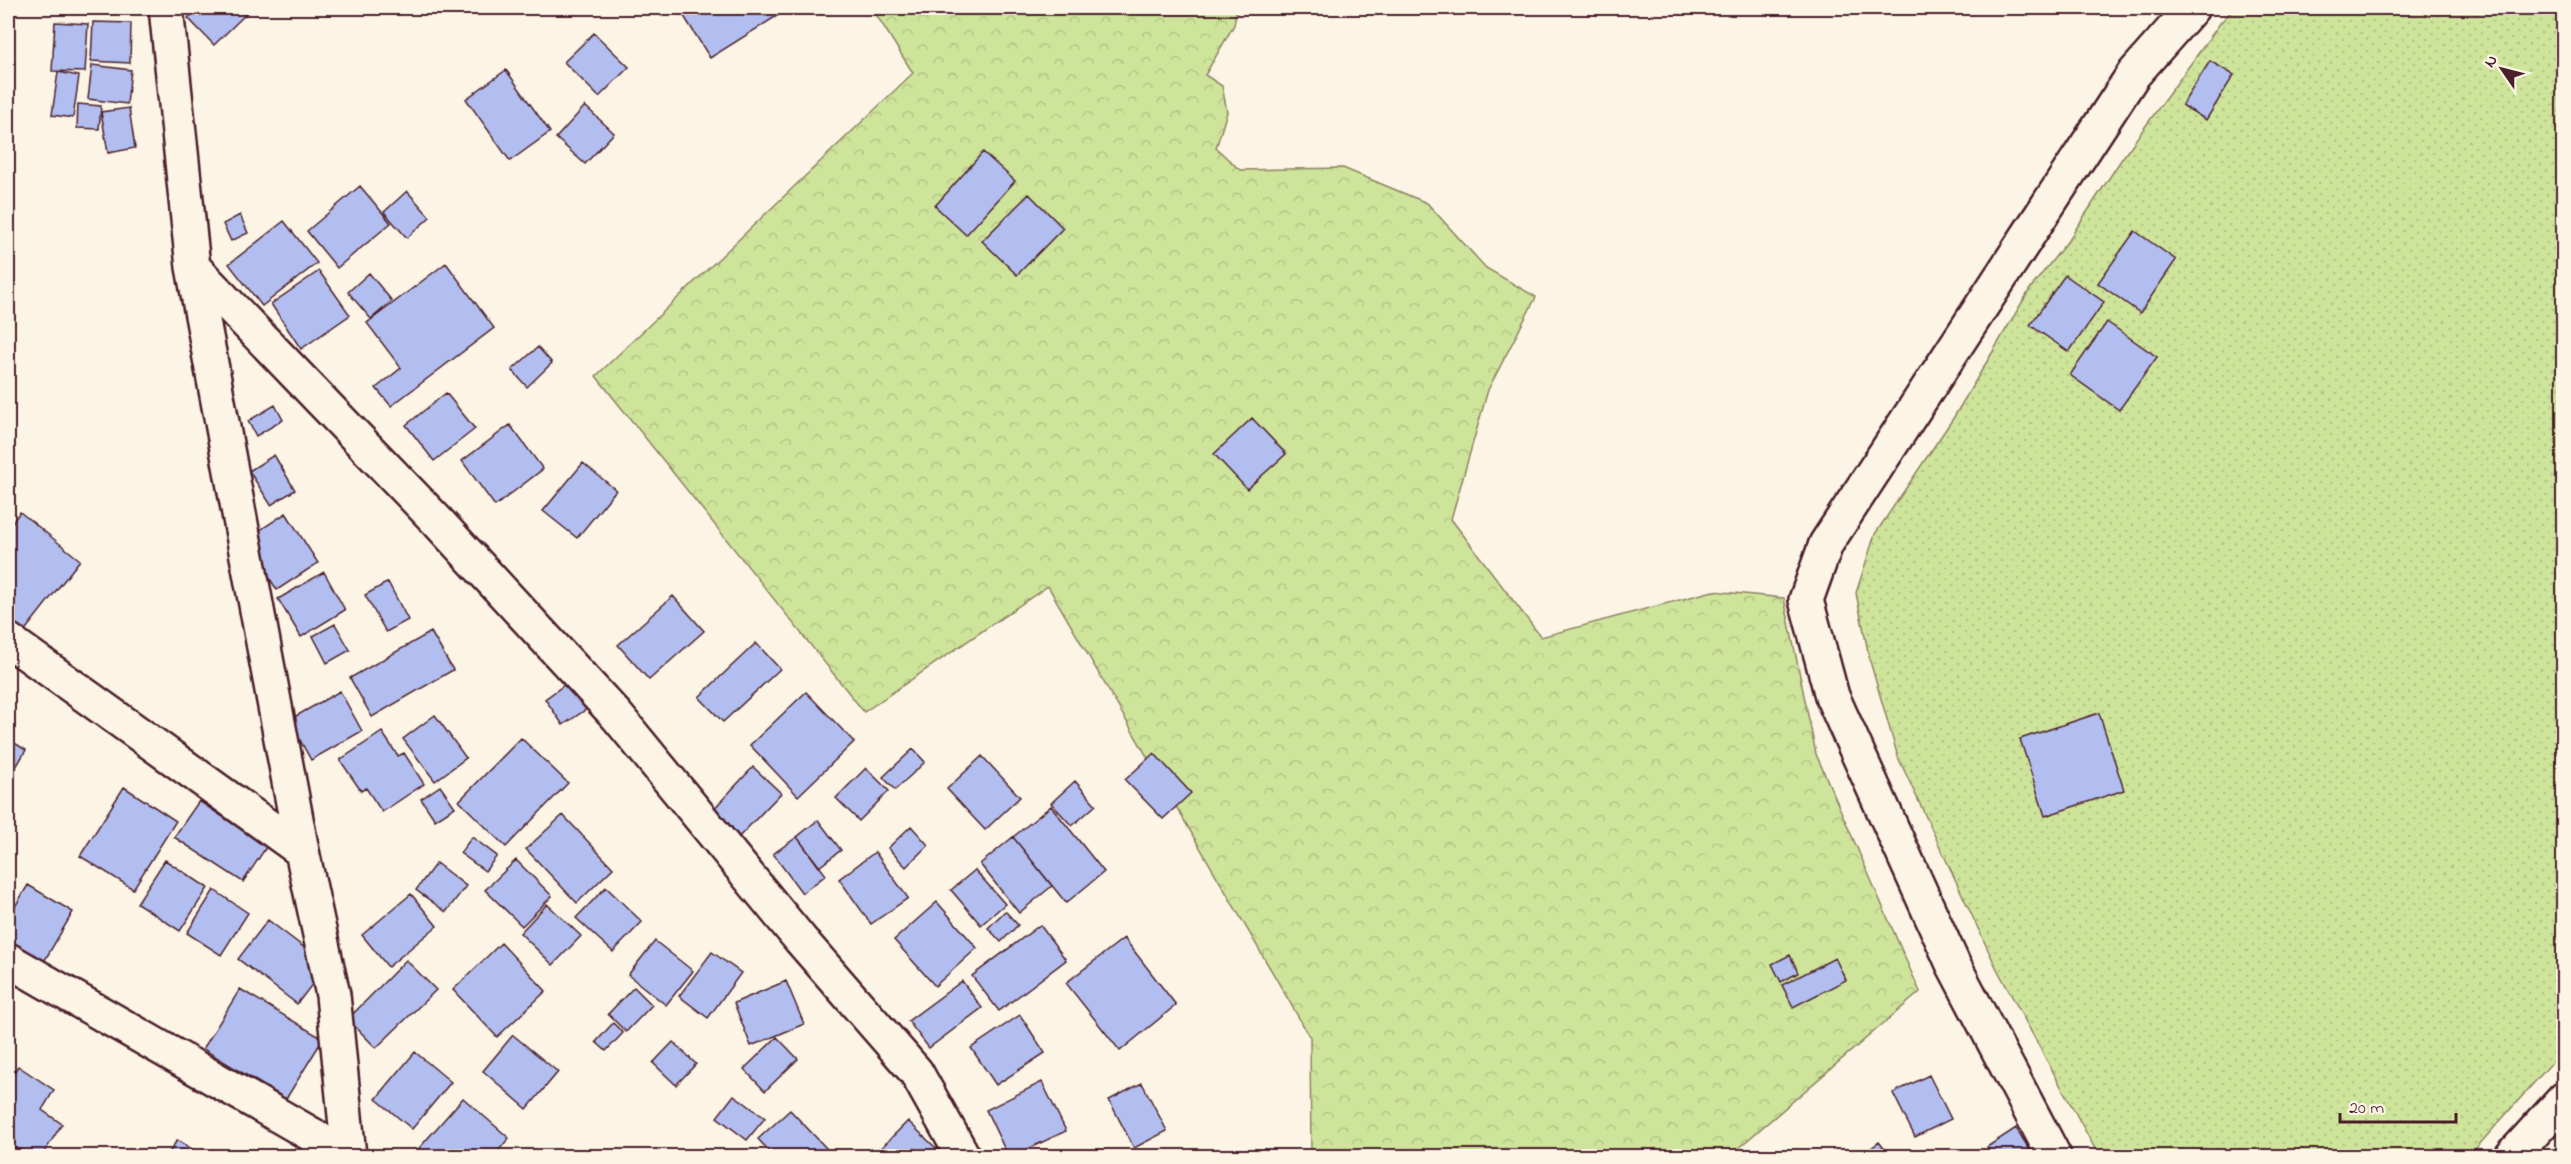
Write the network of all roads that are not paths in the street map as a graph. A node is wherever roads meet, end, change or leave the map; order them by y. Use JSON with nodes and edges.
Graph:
{"nodes":[{"id":1,"x":166,"y":8,"type":"edge"},
{"id":2,"x":2192,"y":8,"type":"edge"},
{"id":3,"x":193,"y":267,"type":"junction"},
{"id":4,"x":8,"y":640,"type":"edge"},
{"id":5,"x":302,"y":851,"type":"junction"},
{"id":6,"x":8,"y":960,"type":"edge"},
{"id":7,"x":2564,"y":1099,"type":"edge"},
{"id":8,"x":349,"y":1156,"type":"edge"},
{"id":9,"x":963,"y":1156,"type":"edge"},
{"id":10,"x":2054,"y":1156,"type":"edge"},
{"id":11,"x":2512,"y":1156,"type":"edge"}],
"edges":[{"from":1,"to":3,"type":"street"},
{"from":2,"to":10,"type":"street"},
{"from":3,"to":5,"type":"street"},
{"from":3,"to":9,"type":"street"},
{"from":4,"to":5,"type":"street"},
{"from":5,"to":8,"type":"street"},
{"from":6,"to":8,"type":"street"},
{"from":7,"to":11,"type":"street"}]}
